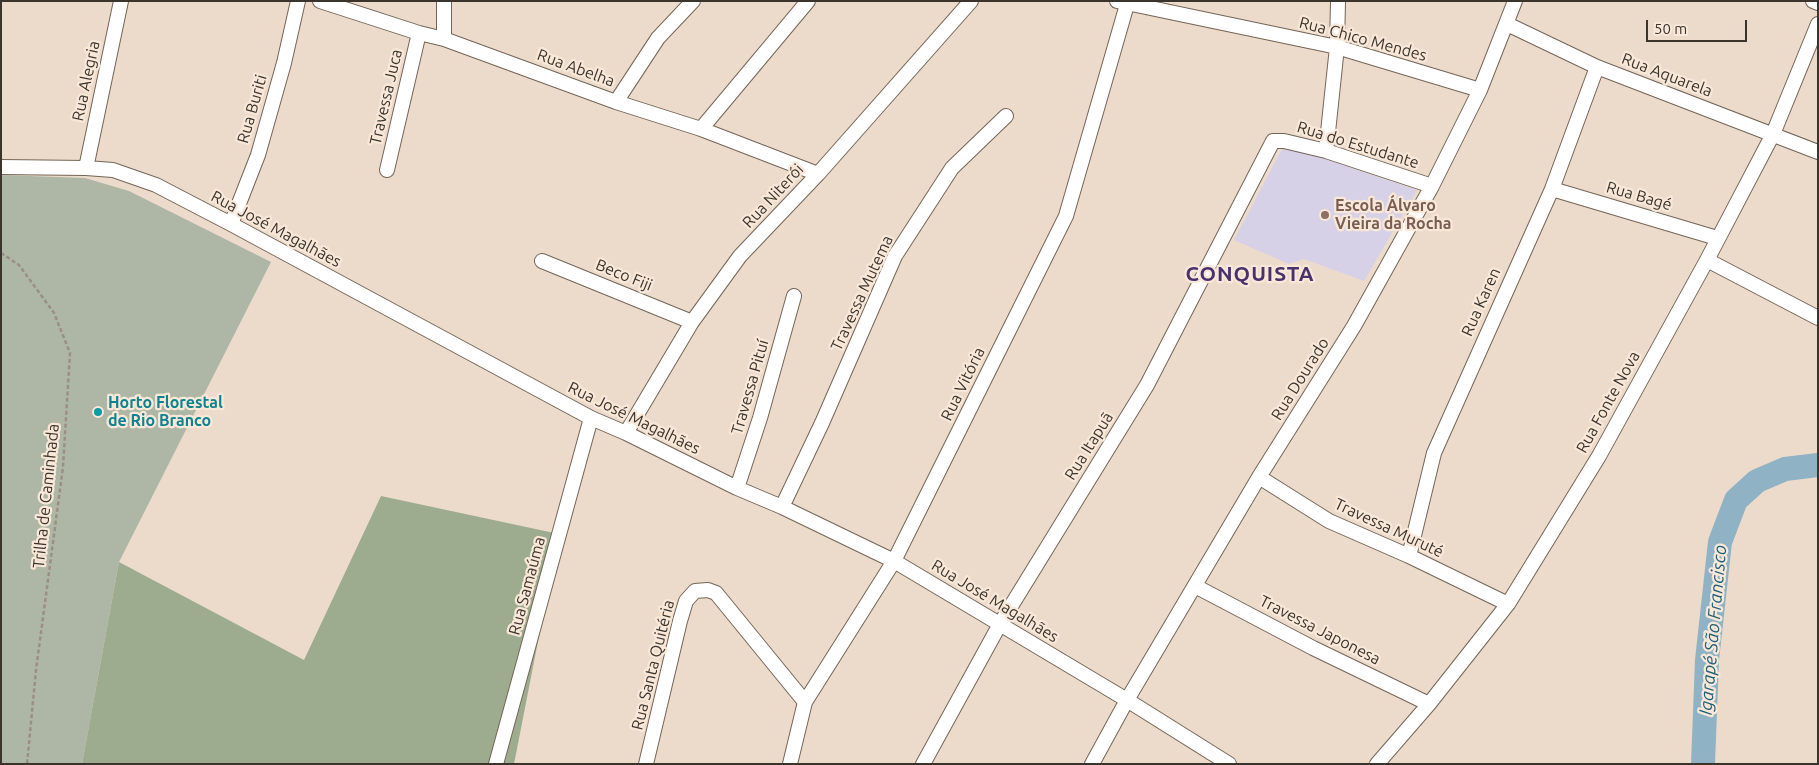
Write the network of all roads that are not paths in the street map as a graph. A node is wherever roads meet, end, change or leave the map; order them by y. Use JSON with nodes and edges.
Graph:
{"nodes":[{"id":1,"x":121,"y":1,"type":"edge"},
{"id":2,"x":298,"y":1,"type":"edge"},
{"id":3,"x":320,"y":1,"type":"edge"},
{"id":4,"x":444,"y":1,"type":"edge"},
{"id":5,"x":693,"y":1,"type":"edge"},
{"id":6,"x":808,"y":1,"type":"edge"},
{"id":7,"x":971,"y":1,"type":"edge"},
{"id":8,"x":1338,"y":1,"type":"edge"},
{"id":9,"x":1515,"y":1,"type":"edge"},
{"id":10,"x":1813,"y":1,"type":"edge"},
{"id":11,"x":1124,"y":2,"type":"edge"},
{"id":12,"x":1818,"y":4,"type":"edge"},
{"id":13,"x":1507,"y":24,"type":"junction"},
{"id":14,"x":1818,"y":24,"type":"edge"},
{"id":15,"x":419,"y":33,"type":"junction"},
{"id":16,"x":444,"y":39,"type":"junction"},
{"id":17,"x":1337,"y":47,"type":"junction"},
{"id":18,"x":1597,"y":67,"type":"junction"},
{"id":19,"x":1480,"y":90,"type":"junction"},
{"id":20,"x":616,"y":102,"type":"junction"},
{"id":21,"x":1006,"y":116,"type":"dead end"},
{"id":22,"x":701,"y":129,"type":"junction"},
{"id":23,"x":1773,"y":134,"type":"junction"},
{"id":24,"x":1274,"y":141,"type":"joint"},
{"id":25,"x":1326,"y":151,"type":"junction"},
{"id":26,"x":1818,"y":152,"type":"edge"},
{"id":27,"x":1,"y":167,"type":"edge"},
{"id":28,"x":86,"y":168,"type":"junction"},
{"id":29,"x":387,"y":170,"type":"dead end"},
{"id":30,"x":818,"y":174,"type":"junction"},
{"id":31,"x":1432,"y":186,"type":"junction"},
{"id":32,"x":1552,"y":189,"type":"junction"},
{"id":33,"x":231,"y":224,"type":"junction"},
{"id":34,"x":1717,"y":238,"type":"junction"},
{"id":35,"x":1706,"y":260,"type":"junction"},
{"id":36,"x":542,"y":261,"type":"dead end"},
{"id":37,"x":794,"y":296,"type":"dead end"},
{"id":38,"x":1818,"y":318,"type":"edge"},
{"id":39,"x":692,"y":322,"type":"junction"},
{"id":40,"x":591,"y":418,"type":"junction"},
{"id":41,"x":626,"y":433,"type":"junction"},
{"id":42,"x":1259,"y":478,"type":"junction"},
{"id":43,"x":736,"y":488,"type":"junction"},
{"id":44,"x":782,"y":507,"type":"junction"},
{"id":45,"x":1409,"y":556,"type":"junction"},
{"id":46,"x":894,"y":561,"type":"junction"},
{"id":47,"x":1195,"y":586,"type":"junction"},
{"id":48,"x":1508,"y":604,"type":"junction"},
{"id":49,"x":1000,"y":624,"type":"junction"},
{"id":50,"x":1127,"y":700,"type":"junction"},
{"id":51,"x":805,"y":702,"type":"junction"},
{"id":52,"x":1429,"y":704,"type":"junction"},
{"id":53,"x":496,"y":764,"type":"edge"},
{"id":54,"x":646,"y":764,"type":"edge"},
{"id":55,"x":790,"y":764,"type":"edge"},
{"id":56,"x":922,"y":764,"type":"edge"},
{"id":57,"x":1092,"y":764,"type":"edge"},
{"id":58,"x":1229,"y":764,"type":"edge"},
{"id":59,"x":1377,"y":764,"type":"edge"}],
"edges":[{"from":1,"to":28,"type":"street","name":"Rua Alegria"},
{"from":2,"to":33,"type":"street","name":"Rua Buriti"},
{"from":3,"to":15,"type":"street","name":"Rua Abelha"},
{"from":4,"to":16,"type":"street"},
{"from":5,"to":20,"type":"street"},
{"from":6,"to":22,"type":"street"},
{"from":7,"to":30,"type":"street","name":"Rua Niterói"},
{"from":8,"to":17,"type":"street"},
{"from":9,"to":13,"type":"street","name":"Rua Dourado"},
{"from":10,"to":12,"type":"street"},
{"from":11,"to":17,"type":"street","name":"Rua Chico Mendes"},
{"from":11,"to":46,"type":"street","name":"Rua Vitória"},
{"from":13,"to":18,"type":"street","name":"Rua Aquarela"},
{"from":13,"to":19,"type":"street","name":"Rua Dourado"},
{"from":14,"to":23,"type":"street","name":"Rua Fonte Nova"},
{"from":15,"to":16,"type":"street","name":"Rua Abelha"},
{"from":15,"to":29,"type":"street","name":"Travessa Juca"},
{"from":16,"to":20,"type":"street","name":"Rua Abelha"},
{"from":17,"to":19,"type":"street","name":"Rua Chico Mendes"},
{"from":17,"to":25,"type":"street"},
{"from":18,"to":23,"type":"street","name":"Rua Aquarela"},
{"from":18,"to":32,"type":"street","name":"Rua Karen"},
{"from":19,"to":31,"type":"street","name":"Rua Dourado"},
{"from":20,"to":22,"type":"street","name":"Rua Abelha"},
{"from":21,"to":44,"type":"street","name":"Travessa Mutema"},
{"from":22,"to":30,"type":"street","name":"Rua Abelha"},
{"from":23,"to":26,"type":"street","name":"Rua Aquarela"},
{"from":23,"to":34,"type":"street","name":"Rua Fonte Nova"},
{"from":24,"to":25,"type":"street","name":"Rua do Estudante"},
{"from":24,"to":49,"type":"street","name":"Rua Itapuã"},
{"from":25,"to":31,"type":"street","name":"Rua do Estudante"},
{"from":27,"to":28,"type":"street","name":"Rua José Magalhães"},
{"from":28,"to":33,"type":"street","name":"Rua José Magalhães"},
{"from":30,"to":39,"type":"street","name":"Rua Niterói"},
{"from":31,"to":42,"type":"street","name":"Rua Dourado"},
{"from":32,"to":34,"type":"street","name":"Rua Bagé"},
{"from":32,"to":45,"type":"street","name":"Rua Karen"},
{"from":33,"to":40,"type":"street","name":"Rua José Magalhães"},
{"from":34,"to":35,"type":"street","name":"Rua Fonte Nova"},
{"from":35,"to":38,"type":"street"},
{"from":35,"to":48,"type":"street","name":"Rua Fonte Nova"},
{"from":36,"to":39,"type":"street","name":"Beco Fiji"},
{"from":37,"to":43,"type":"street","name":"Travessa Pituí"},
{"from":39,"to":41,"type":"street","name":"Rua Niterói"},
{"from":40,"to":41,"type":"street","name":"Rua José Magalhães"},
{"from":40,"to":53,"type":"street","name":"Rua Samaúma"},
{"from":41,"to":43,"type":"street","name":"Rua José Magalhães"},
{"from":42,"to":45,"type":"street","name":"Travessa Muruté"},
{"from":42,"to":47,"type":"street","name":"Rua Dourado"},
{"from":43,"to":44,"type":"street","name":"Rua José Magalhães"},
{"from":44,"to":46,"type":"street","name":"Rua José Magalhães"},
{"from":45,"to":48,"type":"street","name":"Travessa Muruté"},
{"from":46,"to":49,"type":"street","name":"Rua José Magalhães"},
{"from":46,"to":51,"type":"street","name":"Rua Vitória"},
{"from":47,"to":50,"type":"street","name":"Rua Dourado"},
{"from":47,"to":52,"type":"street","name":"Travessa Japonesa"},
{"from":48,"to":52,"type":"street","name":"Rua Fonte Nova"},
{"from":49,"to":50,"type":"street","name":"Rua José Magalhães"},
{"from":49,"to":56,"type":"street","name":"Rua Itapuã"},
{"from":50,"to":57,"type":"street","name":"Rua Dourado"},
{"from":50,"to":58,"type":"street","name":"Rua José Magalhães"},
{"from":51,"to":54,"type":"street","name":"Rua Santa Quitéria"},
{"from":51,"to":55,"type":"street","name":"Rua Vitória"},
{"from":52,"to":59,"type":"street","name":"Rua Fonte Nova"}]}
